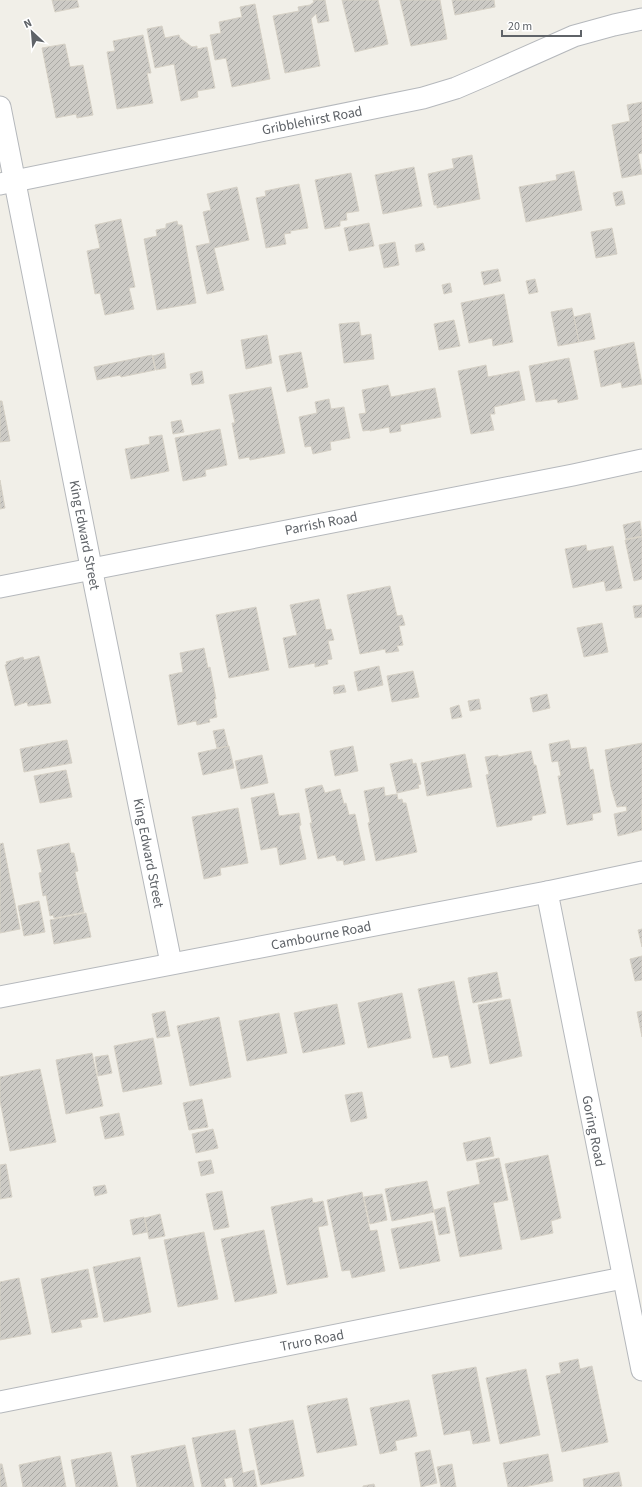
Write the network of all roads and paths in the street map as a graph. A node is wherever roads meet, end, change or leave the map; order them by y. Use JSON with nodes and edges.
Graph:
{"nodes":[{"id":1,"x":642,"y":19,"type":"edge"},
{"id":2,"x":0,"y":107,"type":"edge"},
{"id":3,"x":8,"y":182,"type":"edge"},
{"id":4,"x":642,"y":460,"type":"edge"},
{"id":5,"x":92,"y":568,"type":"junction"},
{"id":6,"x":0,"y":587,"type":"edge"},
{"id":7,"x":642,"y":872,"type":"edge"},
{"id":8,"x":547,"y":892,"type":"junction"},
{"id":9,"x":171,"y":963,"type":"junction"},
{"id":10,"x":0,"y":997,"type":"edge"},
{"id":11,"x":623,"y":1278,"type":"junction"},
{"id":12,"x":642,"y":1370,"type":"edge"},
{"id":13,"x":0,"y":1402,"type":"edge"}],
"edges":[{"from":1,"to":3,"type":"street","name":"Gribblehirst Road"},
{"from":2,"to":3,"type":"street","name":"King Edward Street"},
{"from":3,"to":5,"type":"street","name":"King Edward Street"},
{"from":4,"to":5,"type":"street","name":"Parrish Road"},
{"from":5,"to":6,"type":"street","name":"Parrish Road"},
{"from":5,"to":9,"type":"street","name":"King Edward Street"},
{"from":7,"to":8,"type":"street","name":"Cambourne Road"},
{"from":8,"to":9,"type":"street","name":"Cambourne Road"},
{"from":8,"to":11,"type":"street","name":"Goring Road"},
{"from":9,"to":10,"type":"street","name":"Cambourne Road"},
{"from":11,"to":12,"type":"street","name":"Goring Road"},
{"from":11,"to":13,"type":"street","name":"Truro Road"}]}
